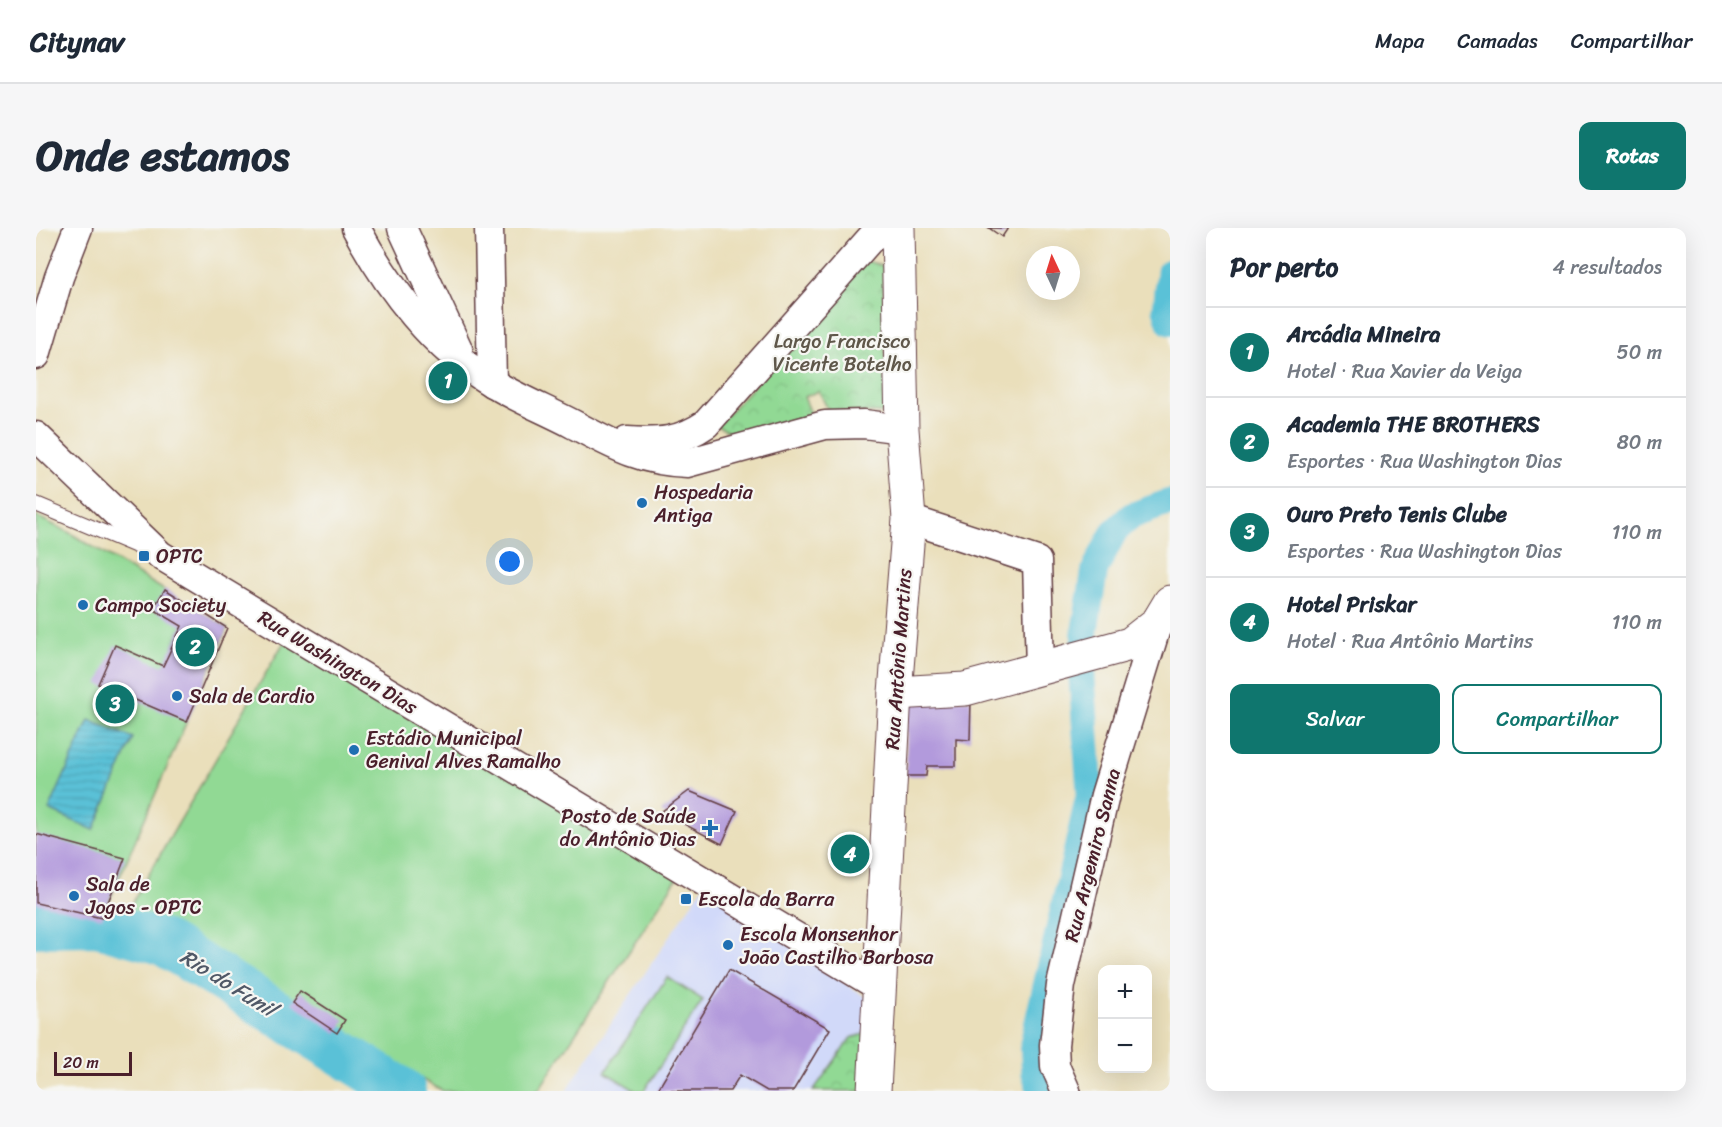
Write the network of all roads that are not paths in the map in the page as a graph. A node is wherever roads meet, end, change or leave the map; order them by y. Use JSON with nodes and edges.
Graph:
{"nodes":[{"id":1,"x":78,"y":228,"type":"edge"},
{"id":2,"x":356,"y":228,"type":"edge"},
{"id":3,"x":402,"y":228,"type":"edge"},
{"id":4,"x":489,"y":228,"type":"edge"},
{"id":5,"x":880,"y":228,"type":"edge"},
{"id":6,"x":898,"y":228,"type":"edge"},
{"id":7,"x":36,"y":355,"type":"edge"},
{"id":8,"x":464,"y":361,"type":"junction"},
{"id":9,"x":492,"y":383,"type":"junction"},
{"id":10,"x":902,"y":429,"type":"junction"},
{"id":11,"x":36,"y":436,"type":"edge"},
{"id":12,"x":601,"y":438,"type":"junction"},
{"id":13,"x":36,"y":504,"type":"edge"},
{"id":14,"x":909,"y":519,"type":"junction"},
{"id":15,"x":160,"y":555,"type":"junction"},
{"id":16,"x":1164,"y":612,"type":"edge"},
{"id":17,"x":1040,"y":669,"type":"junction"},
{"id":18,"x":895,"y":693,"type":"junction"},
{"id":19,"x":878,"y":986,"type":"junction"},
{"id":20,"x":874,"y":1091,"type":"edge"},
{"id":21,"x":1066,"y":1091,"type":"edge"}],
"edges":[{"from":1,"to":7,"type":"street"},
{"from":2,"to":8,"type":"street"},
{"from":3,"to":8,"type":"street"},
{"from":4,"to":9,"type":"street"},
{"from":5,"to":12,"type":"street"},
{"from":6,"to":10,"type":"street","name":"Rua Antônio Martins"},
{"from":8,"to":9,"type":"street"},
{"from":9,"to":12,"type":"street"},
{"from":10,"to":12,"type":"street"},
{"from":10,"to":14,"type":"street","name":"Rua Antônio Martins"},
{"from":11,"to":15,"type":"street"},
{"from":13,"to":15,"type":"lane","name":"Rua Washington Dias"},
{"from":14,"to":17,"type":"street"},
{"from":14,"to":18,"type":"street","name":"Rua Antônio Martins"},
{"from":15,"to":19,"type":"street","name":"Rua Washington Dias"},
{"from":16,"to":17,"type":"street"},
{"from":16,"to":21,"type":"street","name":"Rua Argemiro Sanna"},
{"from":17,"to":18,"type":"street"},
{"from":18,"to":19,"type":"street","name":"Rua Antônio Martins"},
{"from":19,"to":20,"type":"street","name":"Rua Antônio Martins"}]}
